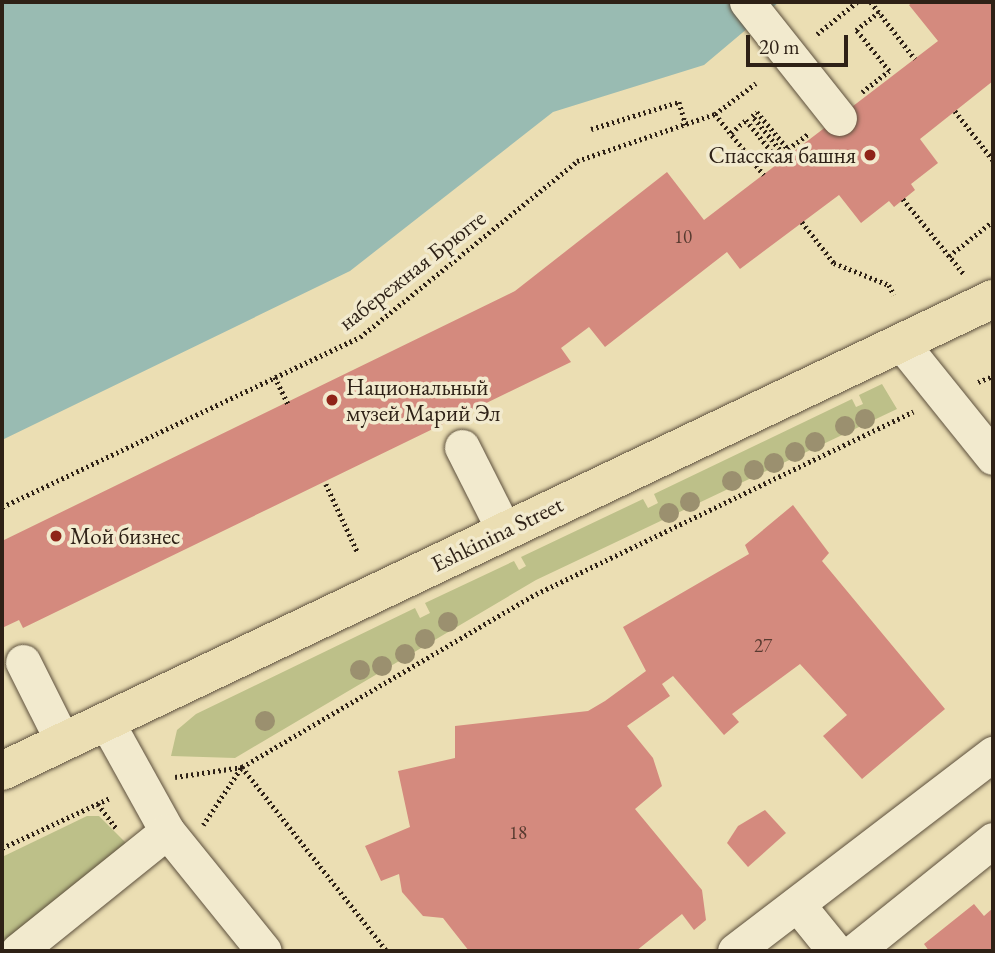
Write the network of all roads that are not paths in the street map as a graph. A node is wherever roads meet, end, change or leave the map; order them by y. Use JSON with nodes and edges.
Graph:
{"nodes":[{"id":1,"x":747,"y":2,"type":"edge"},
{"id":2,"x":839,"y":118,"type":"dead end"},
{"id":3,"x":993,"y":299,"type":"edge"},
{"id":4,"x":902,"y":344,"type":"junction"},
{"id":5,"x":462,"y":447,"type":"dead end"},
{"id":6,"x":993,"y":457,"type":"edge"},
{"id":7,"x":503,"y":530,"type":"junction"},
{"id":8,"x":23,"y":662,"type":"dead end"},
{"id":9,"x":106,"y":721,"type":"junction"},
{"id":10,"x":63,"y":742,"type":"junction"},
{"id":11,"x":993,"y":754,"type":"edge"},
{"id":12,"x":2,"y":771,"type":"edge"},
{"id":13,"x":167,"y":831,"type":"junction"},
{"id":14,"x":993,"y":840,"type":"edge"},
{"id":15,"x":797,"y":904,"type":"junction"},
{"id":16,"x":18,"y":951,"type":"edge"},
{"id":17,"x":264,"y":951,"type":"edge"},
{"id":18,"x":735,"y":951,"type":"edge"},
{"id":19,"x":835,"y":951,"type":"edge"},
{"id":20,"x":855,"y":951,"type":"edge"}],
"edges":[{"from":1,"to":2,"type":"street","bridge":true},
{"from":3,"to":4,"type":"main road","name":"Eshkinina Street"},
{"from":4,"to":6,"type":"street"},
{"from":4,"to":7,"type":"main road","name":"Eshkinina Street"},
{"from":5,"to":7,"type":"street"},
{"from":7,"to":9,"type":"main road","name":"Eshkinina Street"},
{"from":8,"to":10,"type":"street"},
{"from":9,"to":10,"type":"main road","name":"Eshkinina Street"},
{"from":9,"to":13,"type":"street"},
{"from":10,"to":12,"type":"main road","name":"Eshkinina Street"},
{"from":11,"to":15,"type":"street"},
{"from":13,"to":16,"type":"street"},
{"from":13,"to":17,"type":"street"},
{"from":14,"to":20,"type":"street"},
{"from":15,"to":18,"type":"street"},
{"from":15,"to":19,"type":"street"}]}
